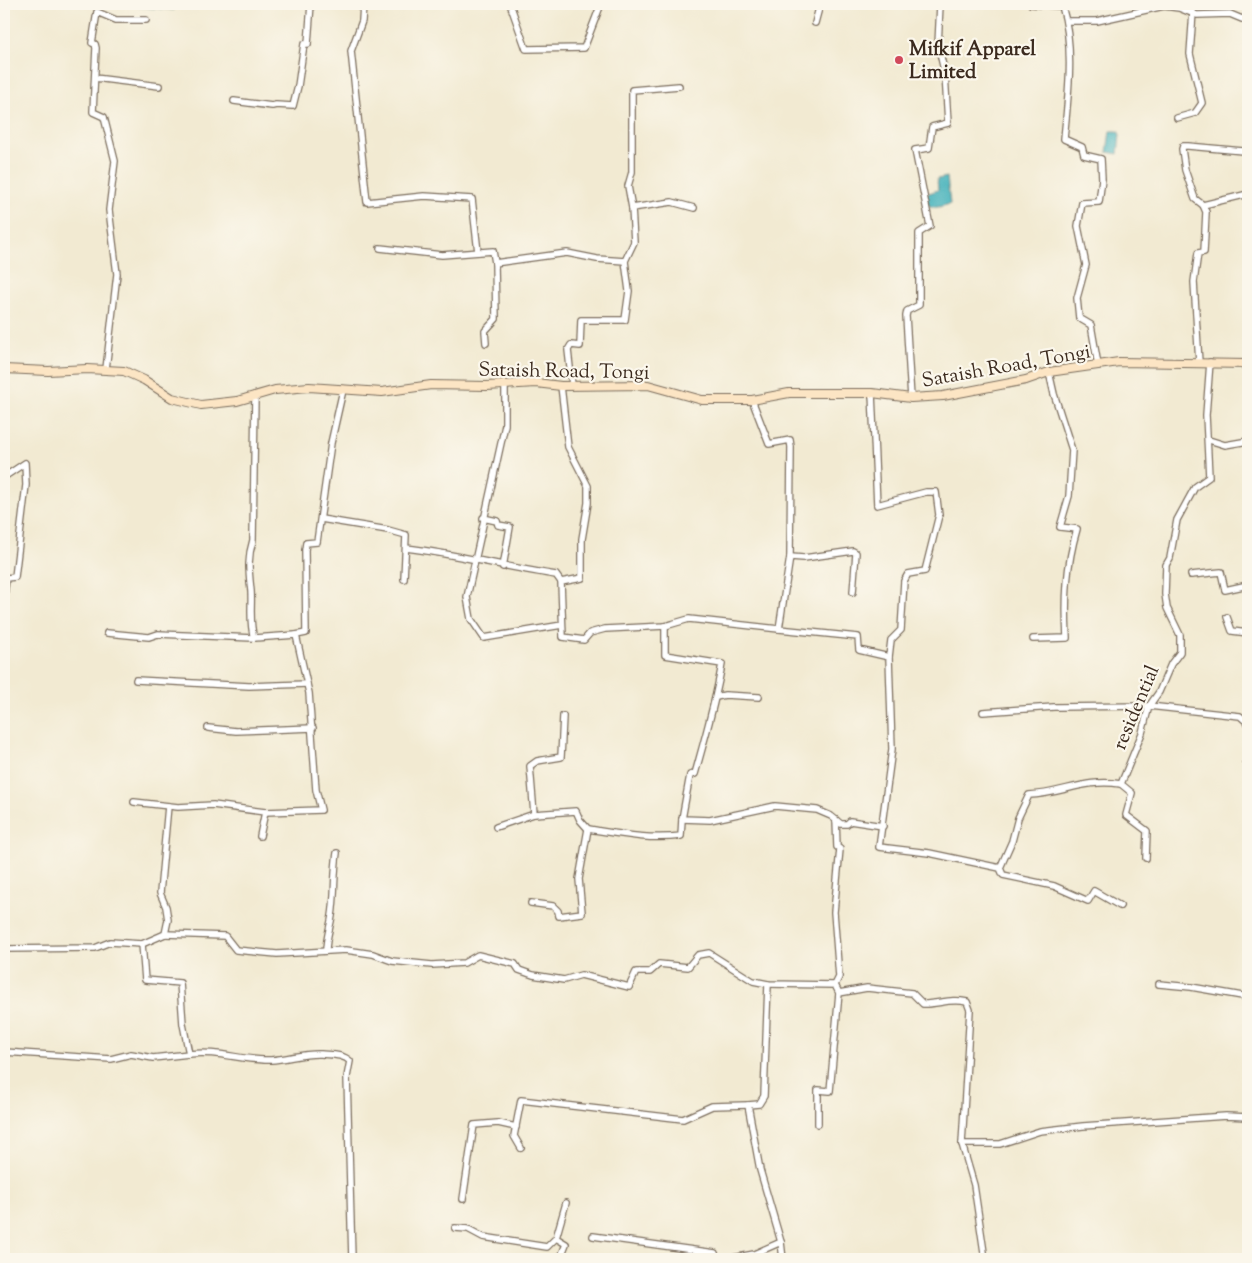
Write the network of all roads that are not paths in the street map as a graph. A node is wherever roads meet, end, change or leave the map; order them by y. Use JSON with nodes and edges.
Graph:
{"nodes":[{"id":1,"x":311,"y":4,"type":"edge"},
{"id":2,"x":363,"y":4,"type":"edge"},
{"id":3,"x":510,"y":4,"type":"edge"},
{"id":4,"x":601,"y":4,"type":"edge"},
{"id":5,"x":817,"y":4,"type":"edge"},
{"id":6,"x":940,"y":4,"type":"edge"},
{"id":7,"x":1031,"y":4,"type":"edge"},
{"id":8,"x":1177,"y":6,"type":"edge"},
{"id":9,"x":1193,"y":12,"type":"junction"},
{"id":10,"x":1248,"y":16,"type":"edge"},
{"id":11,"x":146,"y":20,"type":"dead end"},
{"id":12,"x":1066,"y":21,"type":"junction"},
{"id":13,"x":815,"y":23,"type":"dead end"},
{"id":14,"x":95,"y":78,"type":"junction"},
{"id":15,"x":159,"y":86,"type":"dead end"},
{"id":16,"x":679,"y":86,"type":"dead end"},
{"id":17,"x":234,"y":101,"type":"dead end"},
{"id":18,"x":1177,"y":118,"type":"dead end"},
{"id":19,"x":1243,"y":150,"type":"dead end"},
{"id":20,"x":1248,"y":194,"type":"edge"},
{"id":21,"x":1203,"y":205,"type":"junction"},
{"id":22,"x":632,"y":208,"type":"junction"},
{"id":23,"x":694,"y":208,"type":"dead end"},
{"id":24,"x":380,"y":248,"type":"dead end"},
{"id":25,"x":478,"y":252,"type":"junction"},
{"id":26,"x":625,"y":261,"type":"junction"},
{"id":27,"x":494,"y":263,"type":"junction"},
{"id":28,"x":486,"y":343,"type":"dead end"},
{"id":29,"x":1210,"y":362,"type":"junction"},
{"id":30,"x":1199,"y":363,"type":"junction"},
{"id":31,"x":1248,"y":364,"type":"edge"},
{"id":32,"x":1098,"y":365,"type":"junction"},
{"id":33,"x":4,"y":369,"type":"edge"},
{"id":34,"x":106,"y":369,"type":"junction"},
{"id":35,"x":1050,"y":372,"type":"junction"},
{"id":36,"x":572,"y":385,"type":"junction"},
{"id":37,"x":505,"y":386,"type":"junction"},
{"id":38,"x":561,"y":386,"type":"junction"},
{"id":39,"x":343,"y":390,"type":"junction"},
{"id":40,"x":255,"y":394,"type":"junction"},
{"id":41,"x":872,"y":394,"type":"junction"},
{"id":42,"x":911,"y":398,"type":"junction"},
{"id":43,"x":752,"y":400,"type":"junction"},
{"id":44,"x":1209,"y":440,"type":"junction"},
{"id":45,"x":1248,"y":441,"type":"edge"},
{"id":46,"x":4,"y":477,"type":"edge"},
{"id":47,"x":483,"y":518,"type":"junction"},
{"id":48,"x":320,"y":519,"type":"junction"},
{"id":49,"x":406,"y":548,"type":"junction"},
{"id":50,"x":790,"y":556,"type":"junction"},
{"id":51,"x":474,"y":560,"type":"junction"},
{"id":52,"x":503,"y":567,"type":"junction"},
{"id":53,"x":1190,"y":575,"type":"dead end"},
{"id":54,"x":404,"y":579,"type":"dead end"},
{"id":55,"x":560,"y":582,"type":"junction"},
{"id":56,"x":1248,"y":585,"type":"edge"},
{"id":57,"x":854,"y":592,"type":"dead end"},
{"id":58,"x":4,"y":598,"type":"edge"},
{"id":59,"x":1227,"y":616,"type":"dead end"},
{"id":60,"x":562,"y":624,"type":"junction"},
{"id":61,"x":665,"y":626,"type":"junction"},
{"id":62,"x":779,"y":629,"type":"junction"},
{"id":63,"x":1248,"y":633,"type":"edge"},
{"id":64,"x":107,"y":634,"type":"dead end"},
{"id":65,"x":296,"y":635,"type":"junction"},
{"id":66,"x":254,"y":638,"type":"junction"},
{"id":67,"x":1032,"y":639,"type":"dead end"},
{"id":68,"x":889,"y":657,"type":"junction"},
{"id":69,"x":136,"y":680,"type":"dead end"},
{"id":70,"x":307,"y":684,"type":"junction"},
{"id":71,"x":759,"y":696,"type":"dead end"},
{"id":72,"x":716,"y":697,"type":"junction"},
{"id":73,"x":1149,"y":706,"type":"junction"},
{"id":74,"x":983,"y":712,"type":"dead end"},
{"id":75,"x":563,"y":716,"type":"dead end"},
{"id":76,"x":1248,"y":723,"type":"edge"},
{"id":77,"x":208,"y":728,"type":"dead end"},
{"id":78,"x":313,"y":728,"type":"junction"},
{"id":79,"x":1248,"y":760,"type":"edge"},
{"id":80,"x":1248,"y":767,"type":"edge"},
{"id":81,"x":1121,"y":784,"type":"junction"},
{"id":82,"x":134,"y":802,"type":"dead end"},
{"id":83,"x":168,"y":806,"type":"junction"},
{"id":84,"x":265,"y":812,"type":"junction"},
{"id":85,"x":534,"y":814,"type":"junction"},
{"id":86,"x":682,"y":819,"type":"junction"},
{"id":87,"x":836,"y":820,"type":"junction"},
{"id":88,"x":883,"y":826,"type":"junction"},
{"id":89,"x":496,"y":827,"type":"dead end"},
{"id":90,"x":588,"y":829,"type":"junction"},
{"id":91,"x":260,"y":836,"type":"dead end"},
{"id":92,"x":337,"y":853,"type":"dead end"},
{"id":93,"x":1146,"y":858,"type":"dead end"},
{"id":94,"x":1000,"y":868,"type":"junction"},
{"id":95,"x":531,"y":902,"type":"dead end"},
{"id":96,"x":1120,"y":906,"type":"dead end"},
{"id":97,"x":165,"y":934,"type":"junction"},
{"id":98,"x":142,"y":944,"type":"junction"},
{"id":99,"x":4,"y":949,"type":"edge"},
{"id":100,"x":326,"y":952,"type":"junction"},
{"id":101,"x":768,"y":984,"type":"junction"},
{"id":102,"x":1158,"y":984,"type":"dead end"},
{"id":103,"x":835,"y":985,"type":"junction"},
{"id":104,"x":839,"y":993,"type":"junction"},
{"id":105,"x":1248,"y":997,"type":"edge"},
{"id":106,"x":4,"y":1052,"type":"edge"},
{"id":107,"x":189,"y":1054,"type":"junction"},
{"id":108,"x":748,"y":1105,"type":"junction"},
{"id":109,"x":1248,"y":1117,"type":"edge"},
{"id":110,"x":818,"y":1124,"type":"dead end"},
{"id":111,"x":516,"y":1127,"type":"junction"},
{"id":112,"x":962,"y":1144,"type":"junction"},
{"id":113,"x":522,"y":1148,"type":"dead end"},
{"id":114,"x":463,"y":1198,"type":"dead end"},
{"id":115,"x":566,"y":1203,"type":"dead end"},
{"id":116,"x":455,"y":1228,"type":"dead end"},
{"id":117,"x":593,"y":1236,"type":"dead end"},
{"id":118,"x":556,"y":1238,"type":"junction"},
{"id":119,"x":781,"y":1242,"type":"junction"},
{"id":120,"x":352,"y":1259,"type":"edge"},
{"id":121,"x":560,"y":1259,"type":"edge"},
{"id":122,"x":716,"y":1259,"type":"edge"},
{"id":123,"x":726,"y":1259,"type":"edge"},
{"id":124,"x":783,"y":1259,"type":"edge"},
{"id":125,"x":985,"y":1259,"type":"edge"}],
"edges":[{"from":1,"to":17,"type":"street"},
{"from":2,"to":25,"type":"street"},
{"from":3,"to":4,"type":"street"},
{"from":5,"to":13,"type":"street"},
{"from":6,"to":42,"type":"street"},
{"from":7,"to":12,"type":"street"},
{"from":8,"to":9,"type":"street"},
{"from":8,"to":12,"type":"street"},
{"from":9,"to":10,"type":"street"},
{"from":9,"to":18,"type":"street"},
{"from":11,"to":14,"type":"street"},
{"from":12,"to":32,"type":"street"},
{"from":14,"to":15,"type":"street"},
{"from":14,"to":34,"type":"street"},
{"from":16,"to":22,"type":"street"},
{"from":19,"to":21,"type":"street"},
{"from":20,"to":21,"type":"street"},
{"from":21,"to":30,"type":"street"},
{"from":22,"to":23,"type":"street"},
{"from":22,"to":26,"type":"street"},
{"from":24,"to":25,"type":"street"},
{"from":25,"to":27,"type":"street"},
{"from":26,"to":27,"type":"street"},
{"from":26,"to":36,"type":"street"},
{"from":27,"to":28,"type":"street"},
{"from":29,"to":30,"type":"street","name":"Sataish Road, Tongi"},
{"from":29,"to":31,"type":"street","name":"Sataish Road, Tongi"},
{"from":29,"to":44,"type":"street","name":"residential"},
{"from":30,"to":32,"type":"street","name":"Sataish Road, Tongi"},
{"from":32,"to":35,"type":"street","name":"Sataish Road, Tongi"},
{"from":33,"to":34,"type":"street","name":"Sataish Road, Tongi"},
{"from":34,"to":40,"type":"street","name":"Sataish Road, Tongi"},
{"from":35,"to":42,"type":"street","name":"Sataish Road, Tongi"},
{"from":35,"to":67,"type":"street"},
{"from":36,"to":38,"type":"street","name":"Sataish Road, Tongi"},
{"from":36,"to":43,"type":"street","name":"Sataish Road, Tongi"},
{"from":37,"to":38,"type":"street","name":"Sataish Road, Tongi"},
{"from":37,"to":39,"type":"street","name":"Sataish Road, Tongi"},
{"from":37,"to":47,"type":"street"},
{"from":38,"to":55,"type":"street"},
{"from":39,"to":40,"type":"street","name":"Sataish Road, Tongi"},
{"from":39,"to":48,"type":"street"},
{"from":40,"to":66,"type":"street"},
{"from":41,"to":42,"type":"street","name":"Sataish Road, Tongi"},
{"from":41,"to":43,"type":"street","name":"Sataish Road, Tongi"},
{"from":41,"to":68,"type":"street"},
{"from":43,"to":50,"type":"street"},
{"from":44,"to":45,"type":"street"},
{"from":44,"to":73,"type":"street","name":"residential"},
{"from":46,"to":58,"type":"street"},
{"from":47,"to":51,"type":"street"},
{"from":47,"to":52,"type":"street"},
{"from":48,"to":49,"type":"street"},
{"from":48,"to":65,"type":"street"},
{"from":49,"to":51,"type":"street"},
{"from":49,"to":54,"type":"street"},
{"from":50,"to":57,"type":"street"},
{"from":50,"to":62,"type":"street"},
{"from":51,"to":52,"type":"street"},
{"from":51,"to":60,"type":"street"},
{"from":52,"to":55,"type":"street"},
{"from":53,"to":56,"type":"street"},
{"from":55,"to":60,"type":"street"},
{"from":59,"to":63,"type":"street"},
{"from":60,"to":61,"type":"street"},
{"from":61,"to":62,"type":"street"},
{"from":61,"to":72,"type":"street"},
{"from":62,"to":68,"type":"street"},
{"from":64,"to":66,"type":"street"},
{"from":65,"to":66,"type":"street"},
{"from":65,"to":70,"type":"street"},
{"from":68,"to":88,"type":"street"},
{"from":69,"to":70,"type":"street"},
{"from":70,"to":78,"type":"street"},
{"from":71,"to":72,"type":"street"},
{"from":72,"to":86,"type":"street"},
{"from":73,"to":74,"type":"street"},
{"from":73,"to":76,"type":"street"},
{"from":73,"to":81,"type":"street","name":"residential"},
{"from":75,"to":85,"type":"street"},
{"from":77,"to":78,"type":"street"},
{"from":78,"to":84,"type":"street"},
{"from":79,"to":80,"type":"street"},
{"from":81,"to":93,"type":"street"},
{"from":81,"to":94,"type":"street"},
{"from":82,"to":83,"type":"street"},
{"from":83,"to":84,"type":"street"},
{"from":83,"to":97,"type":"street"},
{"from":84,"to":91,"type":"street"},
{"from":85,"to":89,"type":"street"},
{"from":85,"to":90,"type":"street"},
{"from":86,"to":87,"type":"street"},
{"from":86,"to":90,"type":"street"},
{"from":87,"to":88,"type":"street"},
{"from":87,"to":103,"type":"street"},
{"from":88,"to":94,"type":"street"},
{"from":90,"to":95,"type":"street"},
{"from":92,"to":100,"type":"street"},
{"from":94,"to":96,"type":"street"},
{"from":97,"to":98,"type":"street"},
{"from":97,"to":100,"type":"street"},
{"from":98,"to":99,"type":"street"},
{"from":98,"to":107,"type":"street"},
{"from":100,"to":101,"type":"street"},
{"from":101,"to":103,"type":"street"},
{"from":101,"to":108,"type":"street"},
{"from":102,"to":105,"type":"street"},
{"from":103,"to":104,"type":"street"},
{"from":104,"to":110,"type":"street"},
{"from":104,"to":112,"type":"street"},
{"from":106,"to":107,"type":"street"},
{"from":107,"to":120,"type":"street"},
{"from":108,"to":111,"type":"street"},
{"from":108,"to":119,"type":"street"},
{"from":109,"to":112,"type":"street"},
{"from":111,"to":113,"type":"street"},
{"from":111,"to":114,"type":"street"},
{"from":112,"to":125,"type":"street"},
{"from":115,"to":118,"type":"street"},
{"from":116,"to":118,"type":"street"},
{"from":117,"to":122,"type":"street"},
{"from":118,"to":121,"type":"street"},
{"from":119,"to":123,"type":"street"},
{"from":119,"to":124,"type":"street"},
{"from":122,"to":123,"type":"street"}]}
